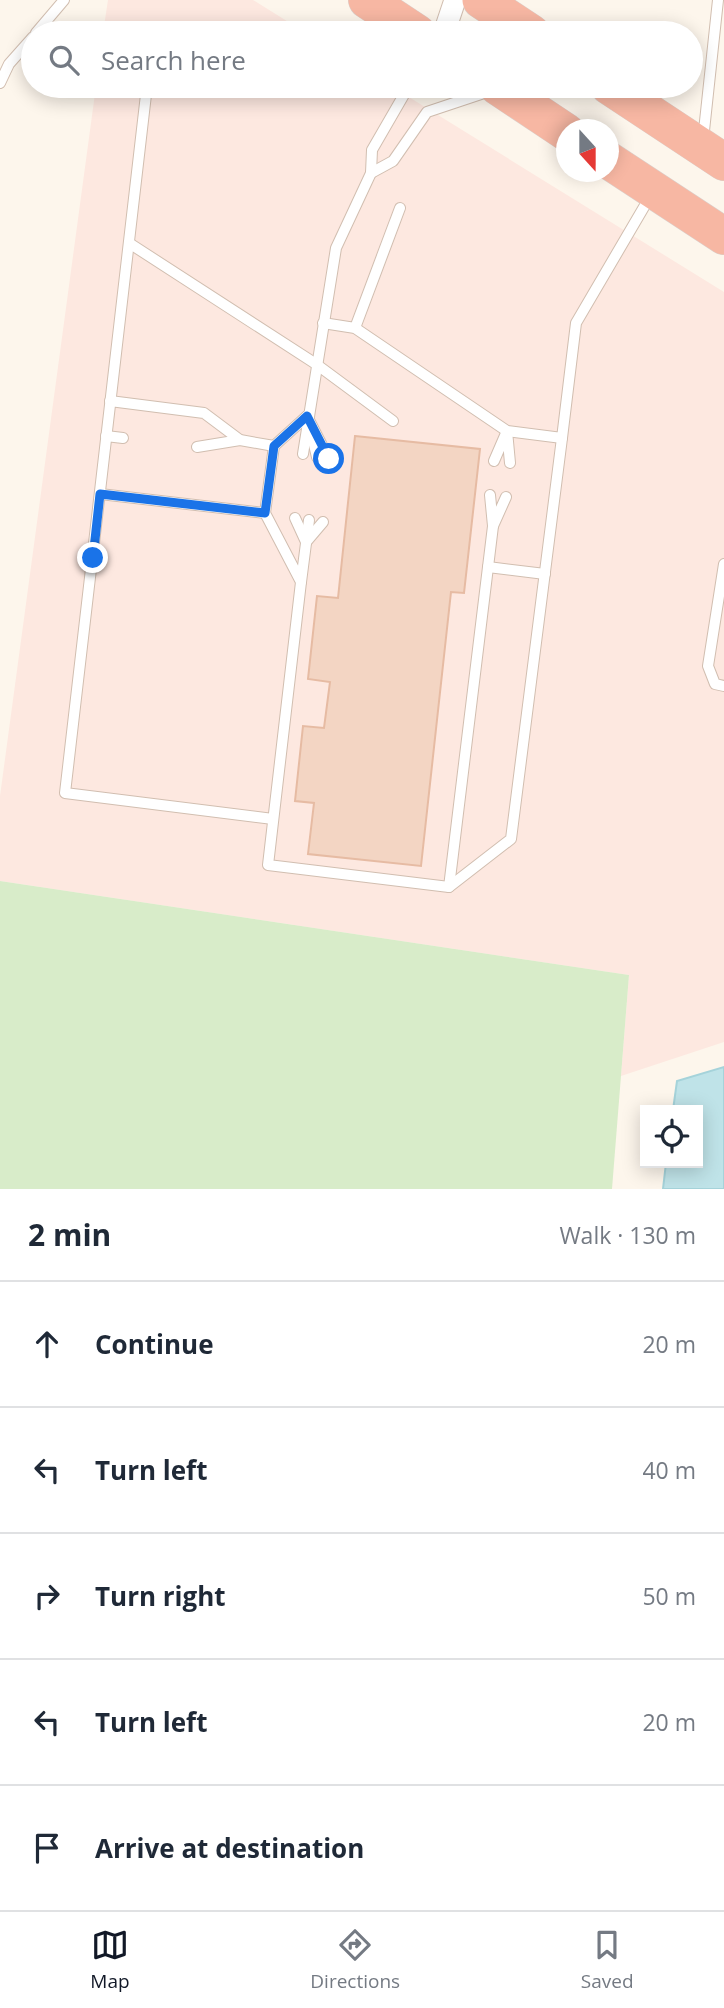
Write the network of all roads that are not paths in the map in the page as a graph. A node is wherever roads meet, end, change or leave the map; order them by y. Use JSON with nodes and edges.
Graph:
{"nodes":[{"id":1,"x":64,"y":0,"type":"edge"},
{"id":2,"x":367,"y":0,"type":"edge"},
{"id":3,"x":455,"y":0,"type":"edge"},
{"id":4,"x":481,"y":0,"type":"edge"},
{"id":5,"x":718,"y":0,"type":"edge"},
{"id":6,"x":47,"y":21,"type":"edge"},
{"id":7,"x":399,"y":21,"type":"edge"},
{"id":8,"x":448,"y":21,"type":"edge"},
{"id":9,"x":513,"y":21,"type":"edge"},
{"id":10,"x":21,"y":51,"type":"edge"},
{"id":11,"x":0,"y":83,"type":"edge"},
{"id":12,"x":146,"y":98,"type":"edge"},
{"id":13,"x":402,"y":98,"type":"edge"},
{"id":14,"x":467,"y":98,"type":"edge"},
{"id":15,"x":515,"y":98,"type":"edge"},
{"id":16,"x":627,"y":98,"type":"edge"},
{"id":17,"x":556,"y":125,"type":"edge"},
{"id":18,"x":713,"y":155,"type":"edge"},
{"id":19,"x":619,"y":167,"type":"edge"},
{"id":20,"x":371,"y":173,"type":"junction"},
{"id":21,"x":654,"y":190,"type":"junction"},
{"id":22,"x":400,"y":208,"type":"dead end"},
{"id":23,"x":724,"y":236,"type":"edge"},
{"id":24,"x":129,"y":243,"type":"junction"},
{"id":25,"x":323,"y":323,"type":"junction"},
{"id":26,"x":355,"y":328,"type":"junction"},
{"id":27,"x":316,"y":364,"type":"junction"},
{"id":28,"x":110,"y":401,"type":"junction"},
{"id":29,"x":307,"y":416,"type":"junction"},
{"id":30,"x":393,"y":421,"type":"dead end"},
{"id":31,"x":507,"y":431,"type":"junction"},
{"id":32,"x":106,"y":436,"type":"junction"},
{"id":33,"x":123,"y":438,"type":"dead end"},
{"id":34,"x":562,"y":438,"type":"junction"},
{"id":35,"x":240,"y":440,"type":"junction"},
{"id":36,"x":274,"y":446,"type":"junction"},
{"id":37,"x":197,"y":447,"type":"dead end"},
{"id":38,"x":303,"y":454,"type":"dead end"},
{"id":39,"x":317,"y":457,"type":"dead end"},
{"id":40,"x":329,"y":459,"type":"dead end"},
{"id":41,"x":494,"y":461,"type":"dead end"},
{"id":42,"x":510,"y":463,"type":"dead end"},
{"id":43,"x":100,"y":494,"type":"junction"},
{"id":44,"x":490,"y":495,"type":"dead end"},
{"id":45,"x":506,"y":497,"type":"dead end"},
{"id":46,"x":265,"y":513,"type":"junction"},
{"id":47,"x":295,"y":518,"type":"dead end"},
{"id":48,"x":309,"y":520,"type":"dead end"},
{"id":49,"x":323,"y":522,"type":"dead end"},
{"id":50,"x":494,"y":526,"type":"junction"},
{"id":51,"x":306,"y":542,"type":"junction"},
{"id":52,"x":724,"y":564,"type":"edge"},
{"id":53,"x":488,"y":567,"type":"junction"},
{"id":54,"x":545,"y":574,"type":"junction"},
{"id":55,"x":301,"y":582,"type":"junction"},
{"id":56,"x":724,"y":686,"type":"edge"},
{"id":57,"x":273,"y":818,"type":"junction"},
{"id":58,"x":449,"y":887,"type":"junction"}],
"edges":[{"from":1,"to":6,"type":"lane"},
{"from":2,"to":7,"type":"highway"},
{"from":3,"to":8,"type":"street"},
{"from":4,"to":9,"type":"highway"},
{"from":5,"to":18,"type":"lane"},
{"from":10,"to":11,"type":"lane"},
{"from":12,"to":24,"type":"lane"},
{"from":13,"to":20,"type":"lane"},
{"from":14,"to":20,"type":"lane"},
{"from":15,"to":17,"type":"highway"},
{"from":16,"to":18,"type":"highway"},
{"from":19,"to":21,"type":"highway"},
{"from":20,"to":25,"type":"lane"},
{"from":21,"to":23,"type":"highway"},
{"from":21,"to":34,"type":"lane"},
{"from":22,"to":26,"type":"lane"},
{"from":24,"to":27,"type":"lane"},
{"from":24,"to":28,"type":"lane"},
{"from":25,"to":26,"type":"lane"},
{"from":25,"to":27,"type":"lane"},
{"from":26,"to":31,"type":"lane"},
{"from":27,"to":29,"type":"lane"},
{"from":27,"to":30,"type":"lane"},
{"from":28,"to":32,"type":"lane"},
{"from":28,"to":35,"type":"lane"},
{"from":29,"to":36,"type":"lane"},
{"from":29,"to":38,"type":"lane"},
{"from":29,"to":39,"type":"lane"},
{"from":29,"to":40,"type":"lane"},
{"from":31,"to":34,"type":"lane"},
{"from":31,"to":41,"type":"lane"},
{"from":31,"to":42,"type":"lane"},
{"from":32,"to":33,"type":"lane"},
{"from":32,"to":43,"type":"lane"},
{"from":34,"to":54,"type":"lane"},
{"from":35,"to":36,"type":"lane"},
{"from":35,"to":37,"type":"lane"},
{"from":36,"to":46,"type":"lane"},
{"from":43,"to":46,"type":"lane"},
{"from":43,"to":57,"type":"lane"},
{"from":44,"to":50,"type":"lane"},
{"from":45,"to":50,"type":"lane"},
{"from":46,"to":55,"type":"lane"},
{"from":47,"to":51,"type":"lane"},
{"from":48,"to":51,"type":"lane"},
{"from":49,"to":51,"type":"lane"},
{"from":50,"to":53,"type":"lane"},
{"from":51,"to":55,"type":"lane"},
{"from":52,"to":56,"type":"lane"},
{"from":53,"to":54,"type":"lane"},
{"from":53,"to":58,"type":"lane"},
{"from":54,"to":58,"type":"lane"},
{"from":55,"to":57,"type":"lane"},
{"from":57,"to":58,"type":"lane"}]}
